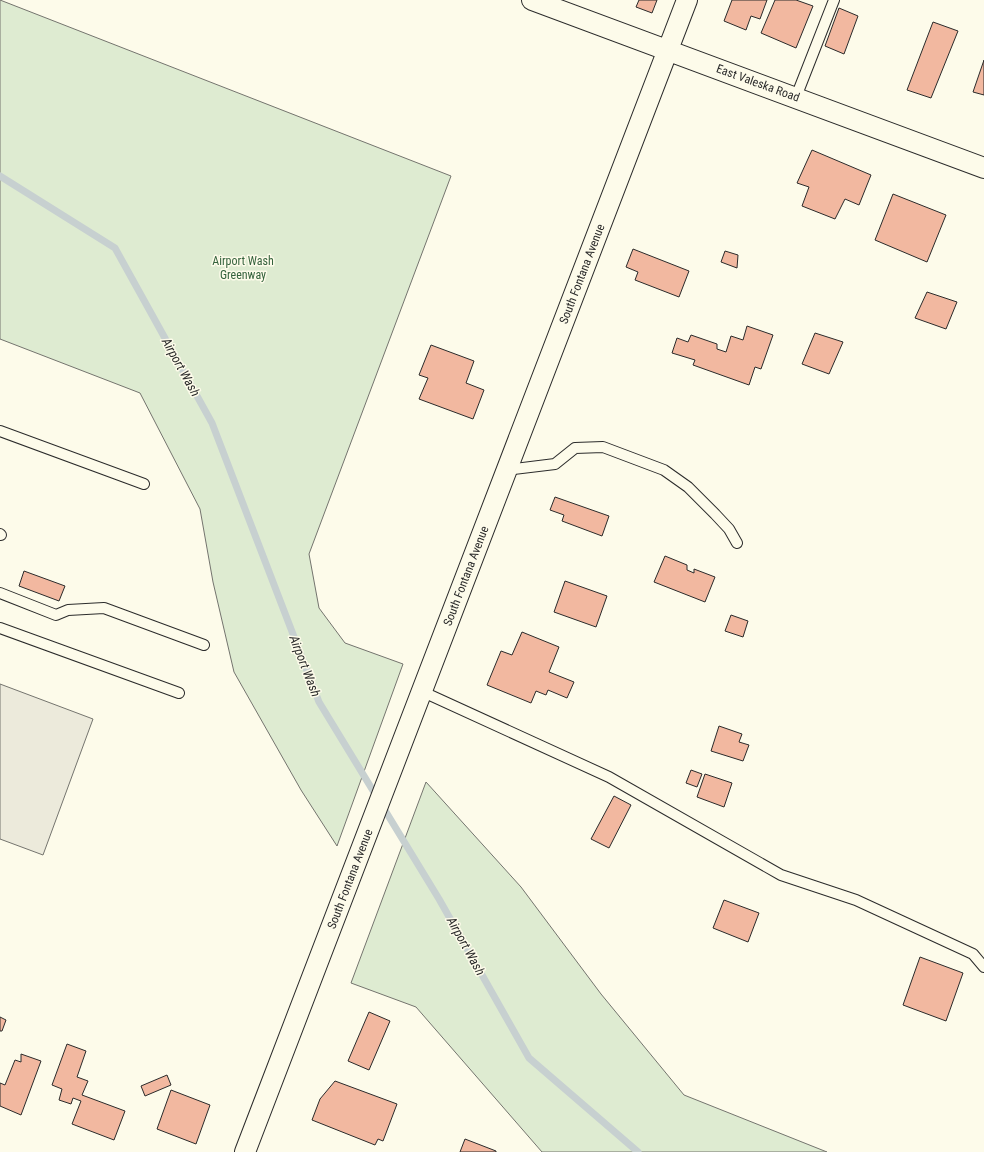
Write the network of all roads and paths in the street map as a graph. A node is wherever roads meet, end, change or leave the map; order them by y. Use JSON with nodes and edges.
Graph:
{"nodes":[{"id":1,"x":532,"y":0,"type":"edge"},
{"id":2,"x":687,"y":0,"type":"edge"},
{"id":3,"x":834,"y":0,"type":"edge"},
{"id":4,"x":668,"y":50,"type":"junction"},
{"id":5,"x":796,"y":97,"type":"junction"},
{"id":6,"x":984,"y":168,"type":"edge"},
{"id":7,"x":0,"y":431,"type":"edge"},
{"id":8,"x":506,"y":470,"type":"junction"},
{"id":9,"x":144,"y":484,"type":"dead end"},
{"id":10,"x":737,"y":543,"type":"dead end"},
{"id":11,"x":0,"y":593,"type":"edge"},
{"id":12,"x":0,"y":628,"type":"edge"},
{"id":13,"x":204,"y":645,"type":"dead end"},
{"id":14,"x":421,"y":691,"type":"junction"},
{"id":15,"x":179,"y":693,"type":"dead end"},
{"id":16,"x":984,"y":967,"type":"edge"},
{"id":17,"x":245,"y":1152,"type":"edge"}],
"edges":[{"from":1,"to":4,"type":"street","name":"East Valeska Road"},
{"from":2,"to":4,"type":"street","name":"South Fontana Avenue"},
{"from":3,"to":5,"type":"lane"},
{"from":4,"to":5,"type":"street","name":"East Valeska Road"},
{"from":4,"to":8,"type":"street","name":"South Fontana Avenue"},
{"from":5,"to":6,"type":"street","name":"East Valeska Road"},
{"from":7,"to":9,"type":"lane"},
{"from":8,"to":10,"type":"lane"},
{"from":8,"to":14,"type":"street","name":"South Fontana Avenue"},
{"from":11,"to":13,"type":"lane"},
{"from":12,"to":15,"type":"lane"},
{"from":14,"to":16,"type":"lane"},
{"from":14,"to":17,"type":"street","name":"South Fontana Avenue"}]}
